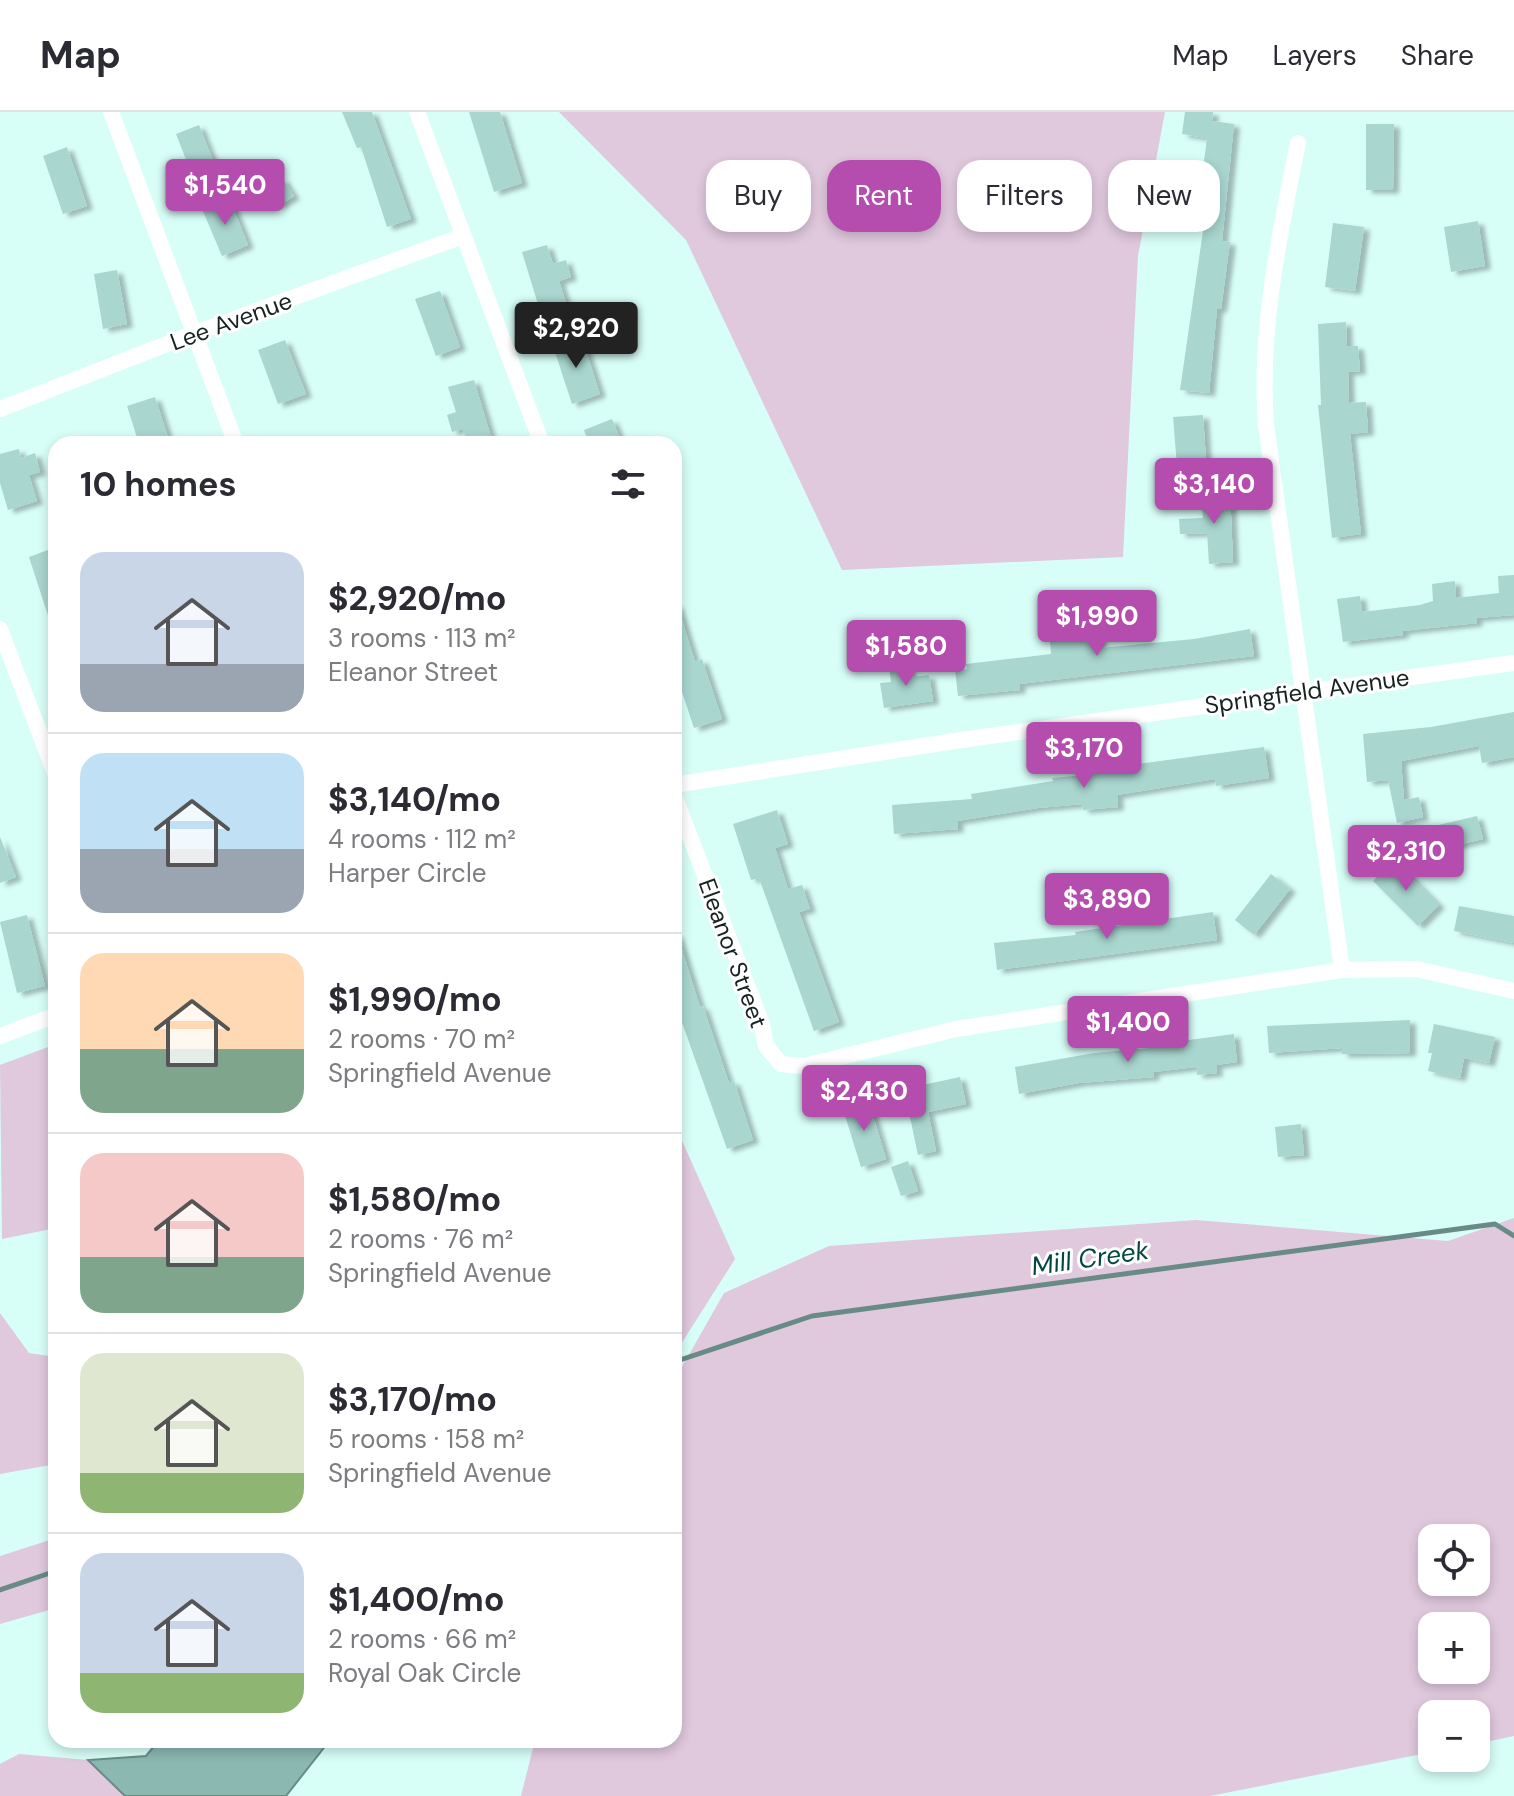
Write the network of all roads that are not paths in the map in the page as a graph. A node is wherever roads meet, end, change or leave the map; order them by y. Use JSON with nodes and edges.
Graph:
{"nodes":[{"id":1,"x":111,"y":112,"type":"edge"},
{"id":2,"x":417,"y":112,"type":"edge"},
{"id":3,"x":1298,"y":143,"type":"dead end"},
{"id":4,"x":463,"y":236,"type":"junction"},
{"id":5,"x":195,"y":333,"type":"junction"},
{"id":6,"x":0,"y":409,"type":"edge"},
{"id":7,"x":233,"y":436,"type":"edge"},
{"id":8,"x":539,"y":436,"type":"edge"},
{"id":9,"x":0,"y":629,"type":"edge"},
{"id":10,"x":1514,"y":663,"type":"edge"},
{"id":11,"x":1304,"y":691,"type":"junction"},
{"id":12,"x":48,"y":755,"type":"edge"},
{"id":13,"x":682,"y":784,"type":"edge"},
{"id":14,"x":682,"y":816,"type":"edge"},
{"id":15,"x":1342,"y":970,"type":"junction"},
{"id":16,"x":1514,"y":991,"type":"edge"},
{"id":17,"x":48,"y":1018,"type":"edge"},
{"id":18,"x":0,"y":1036,"type":"edge"}],
"edges":[{"from":1,"to":5,"type":"street"},
{"from":2,"to":4,"type":"street"},
{"from":3,"to":11,"type":"street"},
{"from":4,"to":5,"type":"street","name":"Lee Avenue"},
{"from":4,"to":8,"type":"street"},
{"from":5,"to":6,"type":"street","name":"Lee Avenue"},
{"from":5,"to":7,"type":"street"},
{"from":9,"to":12,"type":"street"},
{"from":10,"to":11,"type":"street","name":"Springfield Avenue"},
{"from":11,"to":13,"type":"street","name":"Springfield Avenue"},
{"from":11,"to":15,"type":"street"},
{"from":14,"to":15,"type":"street","name":"Eleanor Street"},
{"from":15,"to":16,"type":"street"},
{"from":17,"to":18,"type":"street"}]}
